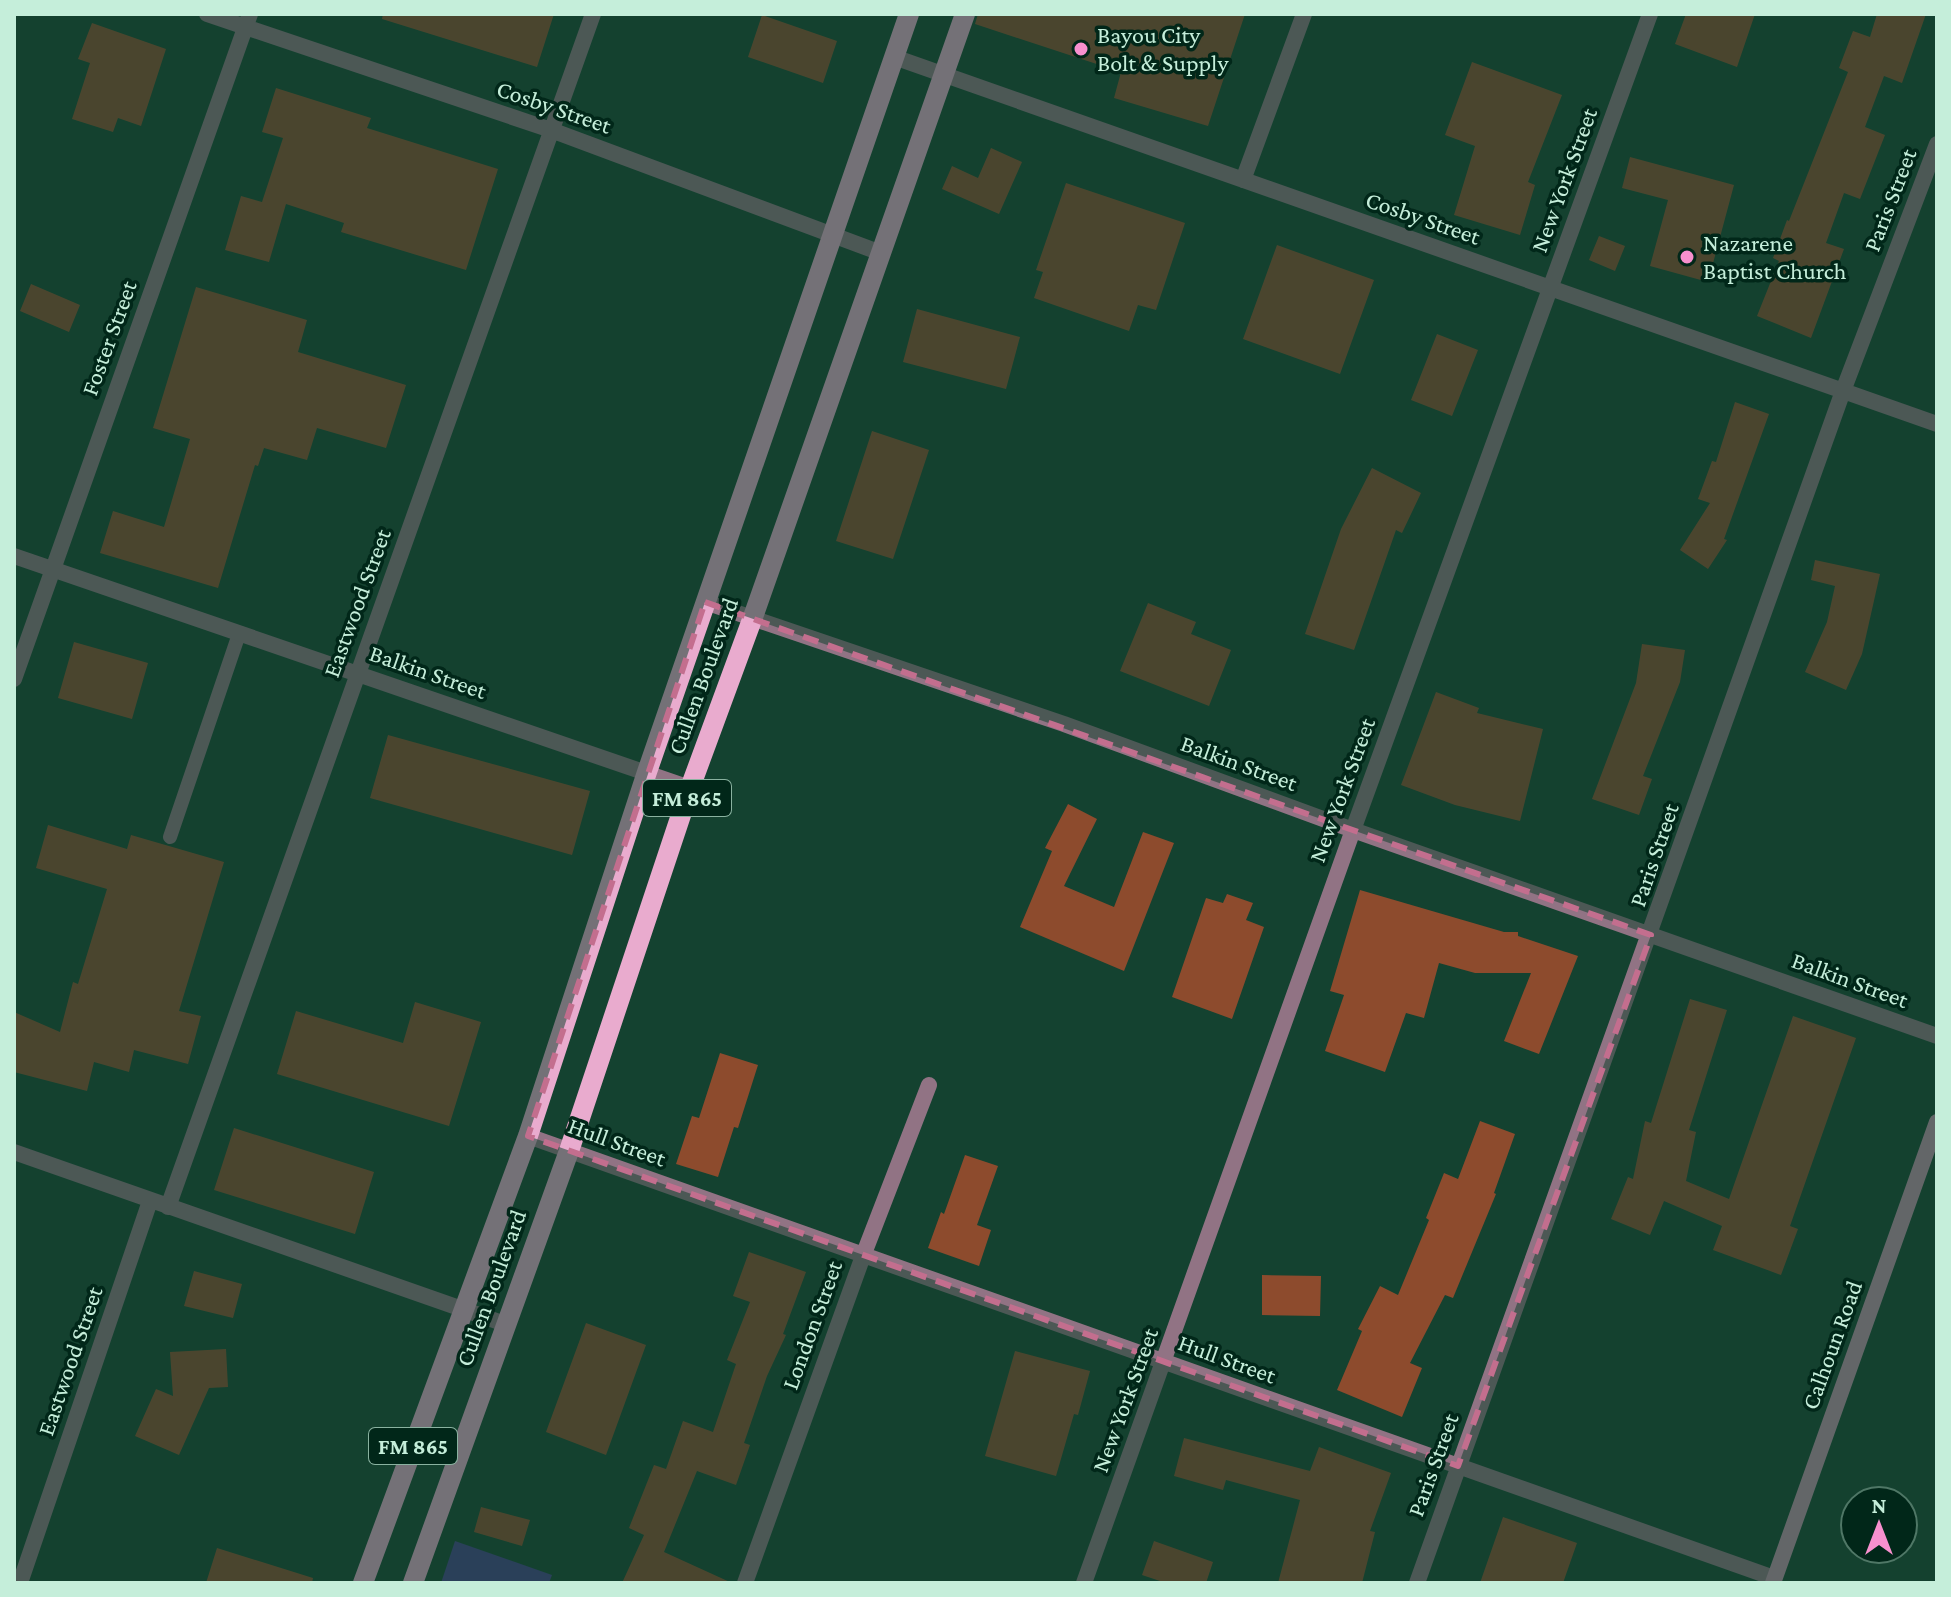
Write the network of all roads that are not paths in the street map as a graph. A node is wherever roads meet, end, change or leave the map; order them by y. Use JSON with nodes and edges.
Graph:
{"nodes":[{"id":1,"x":207,"y":14,"type":"edge"},
{"id":2,"x":593,"y":14,"type":"edge"},
{"id":3,"x":909,"y":14,"type":"edge"},
{"id":4,"x":965,"y":14,"type":"edge"},
{"id":5,"x":1304,"y":14,"type":"edge"},
{"id":6,"x":1650,"y":14,"type":"edge"},
{"id":7,"x":248,"y":21,"type":"edge"},
{"id":8,"x":894,"y":57,"type":"junction"},
{"id":9,"x":944,"y":74,"type":"junction"},
{"id":10,"x":551,"y":130,"type":"junction"},
{"id":11,"x":1937,"y":144,"type":"edge"},
{"id":12,"x":1243,"y":180,"type":"junction"},
{"id":13,"x":832,"y":236,"type":"junction"},
{"id":14,"x":881,"y":253,"type":"junction"},
{"id":15,"x":1550,"y":288,"type":"junction"},
{"id":16,"x":1843,"y":391,"type":"junction"},
{"id":17,"x":1937,"y":424,"type":"edge"},
{"id":18,"x":14,"y":556,"type":"edge"},
{"id":19,"x":52,"y":570,"type":"junction"},
{"id":20,"x":705,"y":602,"type":"junction"},
{"id":21,"x":753,"y":617,"type":"junction"},
{"id":22,"x":239,"y":634,"type":"junction"},
{"id":23,"x":358,"y":674,"type":"junction"},
{"id":24,"x":14,"y":679,"type":"edge"},
{"id":25,"x":647,"y":772,"type":"junction"},
{"id":26,"x":690,"y":788,"type":"junction"},
{"id":27,"x":1353,"y":830,"type":"junction"},
{"id":28,"x":170,"y":837,"type":"dead end"},
{"id":29,"x":1651,"y":935,"type":"junction"},
{"id":30,"x":1937,"y":1036,"type":"edge"},
{"id":31,"x":929,"y":1085,"type":"dead end"},
{"id":32,"x":1937,"y":1122,"type":"edge"},
{"id":33,"x":528,"y":1136,"type":"junction"},
{"id":34,"x":569,"y":1151,"type":"junction"},
{"id":35,"x":14,"y":1152,"type":"edge"},
{"id":36,"x":150,"y":1201,"type":"junction"},
{"id":37,"x":168,"y":1207,"type":"junction"},
{"id":38,"x":863,"y":1256,"type":"junction"},
{"id":39,"x":464,"y":1308,"type":"junction"},
{"id":40,"x":505,"y":1324,"type":"junction"},
{"id":41,"x":1164,"y":1362,"type":"junction"},
{"id":42,"x":1458,"y":1466,"type":"junction"},
{"id":43,"x":1774,"y":1580,"type":"edge"},
{"id":44,"x":20,"y":1583,"type":"edge"},
{"id":45,"x":363,"y":1583,"type":"edge"},
{"id":46,"x":413,"y":1583,"type":"edge"},
{"id":47,"x":745,"y":1583,"type":"edge"},
{"id":48,"x":1084,"y":1583,"type":"edge"},
{"id":49,"x":1417,"y":1583,"type":"edge"}],
"edges":[{"from":1,"to":7,"type":"street","name":"Cosby Street"},
{"from":2,"to":10,"type":"street","name":"Eastwood Street"},
{"from":3,"to":8,"type":"main road","name":"Cullen Boulevard","number":"FM 865"},
{"from":4,"to":9,"type":"main road","name":"Cullen Boulevard","number":"FM 865"},
{"from":5,"to":12,"type":"street"},
{"from":6,"to":15,"type":"street","name":"New York Street"},
{"from":7,"to":10,"type":"street","name":"Cosby Street"},
{"from":7,"to":19,"type":"street","name":"Foster Street"},
{"from":8,"to":9,"type":"street","name":"Cosby Street"},
{"from":8,"to":13,"type":"main road","name":"Cullen Boulevard","number":"FM 865"},
{"from":9,"to":12,"type":"street","name":"Cosby Street"},
{"from":9,"to":14,"type":"main road","name":"Cullen Boulevard","number":"FM 865"},
{"from":10,"to":13,"type":"street","name":"Cosby Street"},
{"from":10,"to":23,"type":"street","name":"Eastwood Street"},
{"from":11,"to":16,"type":"street","name":"Paris Street"},
{"from":12,"to":15,"type":"street","name":"Cosby Street"},
{"from":13,"to":14,"type":"street","name":"Cosby Street"},
{"from":13,"to":20,"type":"main road","name":"Cullen Boulevard","number":"FM 865"},
{"from":14,"to":21,"type":"main road","name":"Cullen Boulevard","number":"FM 865"},
{"from":15,"to":16,"type":"street","name":"Cosby Street"},
{"from":15,"to":27,"type":"street","name":"New York Street"},
{"from":16,"to":17,"type":"street","name":"Cosby Street"},
{"from":16,"to":29,"type":"street","name":"Paris Street"},
{"from":18,"to":19,"type":"street","name":"Balkin Street"},
{"from":19,"to":22,"type":"street","name":"Balkin Street"},
{"from":19,"to":24,"type":"street","name":"Foster Street"},
{"from":20,"to":21,"type":"street","name":"Balkin Street"},
{"from":20,"to":25,"type":"main road","name":"Cullen Boulevard","number":"FM 865"},
{"from":21,"to":26,"type":"main road","name":"Cullen Boulevard","number":"FM 865"},
{"from":21,"to":27,"type":"street","name":"Balkin Street"},
{"from":22,"to":23,"type":"street","name":"Balkin Street"},
{"from":22,"to":28,"type":"lane"},
{"from":23,"to":25,"type":"street","name":"Balkin Street"},
{"from":23,"to":37,"type":"street","name":"Eastwood Street"},
{"from":25,"to":26,"type":"street","name":"Balkin Street"},
{"from":25,"to":33,"type":"main road","name":"Cullen Boulevard","number":"FM 865"},
{"from":26,"to":34,"type":"main road","name":"Cullen Boulevard","number":"FM 865"},
{"from":27,"to":29,"type":"street","name":"Balkin Street"},
{"from":27,"to":41,"type":"street","name":"New York Street"},
{"from":29,"to":30,"type":"street","name":"Balkin Street"},
{"from":29,"to":42,"type":"street","name":"Paris Street"},
{"from":31,"to":38,"type":"street","name":"London Street"},
{"from":32,"to":43,"type":"street","name":"Calhoun Road"},
{"from":33,"to":34,"type":"street","name":"Hull Street"},
{"from":33,"to":39,"type":"main road","name":"Cullen Boulevard","number":"FM 865"},
{"from":34,"to":38,"type":"street","name":"Hull Street"},
{"from":34,"to":40,"type":"main road","name":"Cullen Boulevard","number":"FM 865"},
{"from":35,"to":36,"type":"street"},
{"from":36,"to":37,"type":"street"},
{"from":36,"to":44,"type":"street","name":"Eastwood Street"},
{"from":37,"to":39,"type":"street"},
{"from":38,"to":41,"type":"street","name":"Hull Street"},
{"from":38,"to":47,"type":"street","name":"London Street"},
{"from":39,"to":40,"type":"street"},
{"from":39,"to":45,"type":"main road","name":"Cullen Boulevard","number":"FM 865"},
{"from":40,"to":46,"type":"main road","name":"Cullen Boulevard","number":"FM 865"},
{"from":41,"to":42,"type":"street","name":"Hull Street"},
{"from":41,"to":48,"type":"street","name":"New York Street"},
{"from":42,"to":43,"type":"street","name":"Hull Street"},
{"from":42,"to":49,"type":"street","name":"Paris Street"}]}
